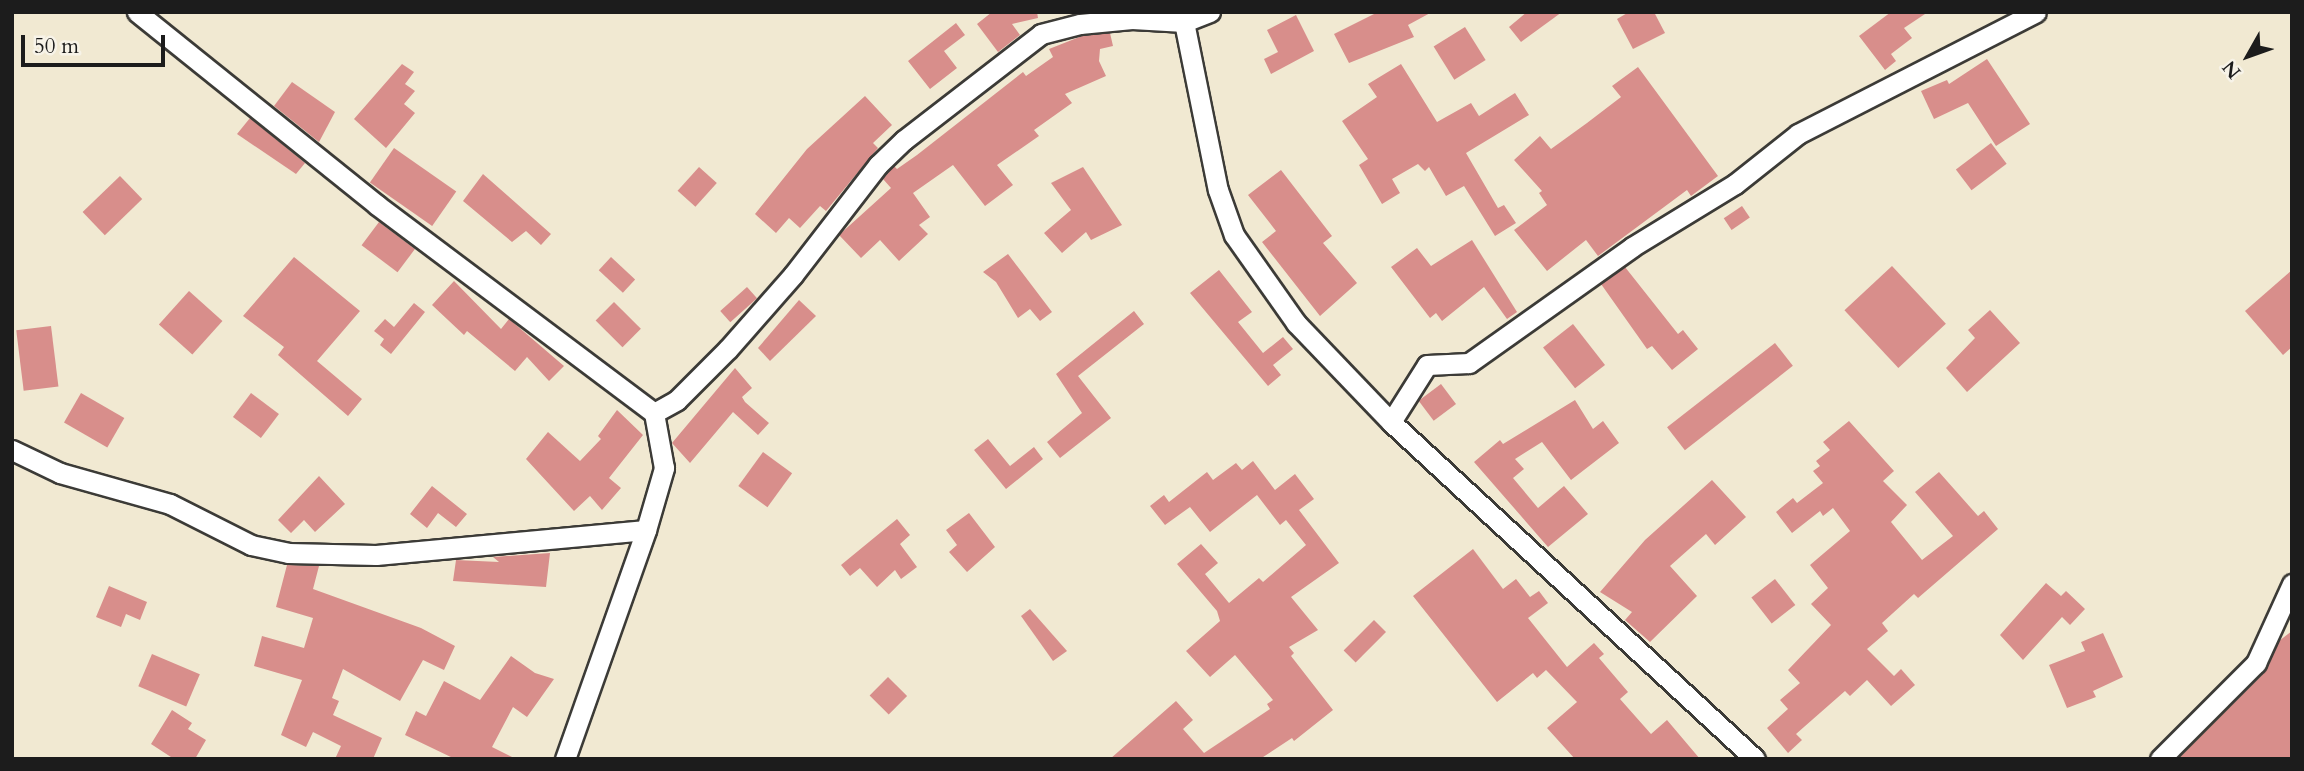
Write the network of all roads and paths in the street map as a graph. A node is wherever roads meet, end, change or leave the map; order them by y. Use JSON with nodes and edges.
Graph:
{"nodes":[{"id":1,"x":137,"y":12,"type":"edge"},
{"id":2,"x":1210,"y":12,"type":"edge"},
{"id":3,"x":2036,"y":12,"type":"edge"},
{"id":4,"x":1185,"y":17,"type":"edge"},
{"id":5,"x":653,"y":413,"type":"junction"},
{"id":6,"x":1391,"y":422,"type":"junction"},
{"id":7,"x":12,"y":450,"type":"edge"},
{"id":8,"x":646,"y":530,"type":"junction"},
{"id":9,"x":2292,"y":584,"type":"edge"},
{"id":10,"x":565,"y":759,"type":"edge"},
{"id":11,"x":1755,"y":759,"type":"edge"},
{"id":12,"x":2160,"y":759,"type":"edge"}],
"edges":[{"from":1,"to":5,"type":"street"},
{"from":2,"to":4,"type":"street"},
{"from":3,"to":6,"type":"street"},
{"from":4,"to":5,"type":"street"},
{"from":4,"to":6,"type":"street"},
{"from":5,"to":8,"type":"street"},
{"from":6,"to":11,"type":"street"},
{"from":7,"to":8,"type":"street"},
{"from":8,"to":10,"type":"street"},
{"from":9,"to":12,"type":"street"}]}
